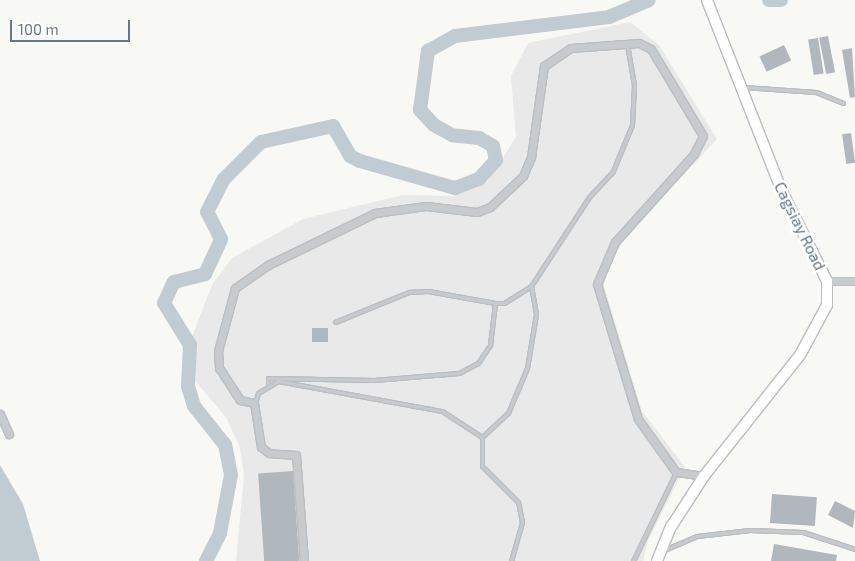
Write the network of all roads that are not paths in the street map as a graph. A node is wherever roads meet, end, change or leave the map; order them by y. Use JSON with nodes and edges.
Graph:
{"nodes":[{"id":1,"x":707,"y":0,"type":"edge"},
{"id":2,"x":626,"y":43,"type":"junction"},
{"id":3,"x":740,"y":88,"type":"junction"},
{"id":4,"x":842,"y":103,"type":"dead end"},
{"id":5,"x":828,"y":280,"type":"junction"},
{"id":6,"x":855,"y":281,"type":"edge"},
{"id":7,"x":530,"y":286,"type":"junction"},
{"id":8,"x":495,"y":303,"type":"junction"},
{"id":9,"x":335,"y":322,"type":"dead end"},
{"id":10,"x":268,"y":383,"type":"junction"},
{"id":11,"x":254,"y":403,"type":"junction"},
{"id":12,"x":0,"y":414,"type":"edge"},
{"id":13,"x":9,"y":434,"type":"dead end"},
{"id":14,"x":482,"y":437,"type":"junction"},
{"id":15,"x":676,"y":472,"type":"junction"},
{"id":16,"x":704,"y":476,"type":"junction"},
{"id":17,"x":855,"y":549,"type":"edge"},
{"id":18,"x":658,"y":556,"type":"edge"},
{"id":19,"x":304,"y":561,"type":"edge"},
{"id":20,"x":511,"y":561,"type":"edge"},
{"id":21,"x":633,"y":561,"type":"edge"}],
"edges":[{"from":1,"to":3,"type":"main road","name":"Cagsiay Road"},
{"from":2,"to":7,"type":"lane"},
{"from":2,"to":11,"type":"street"},
{"from":2,"to":15,"type":"street"},
{"from":3,"to":4,"type":"lane"},
{"from":3,"to":5,"type":"main road","name":"Cagsiay Road"},
{"from":5,"to":6,"type":"street"},
{"from":5,"to":16,"type":"main road","name":"Cagsiay Road"},
{"from":7,"to":8,"type":"lane"},
{"from":7,"to":14,"type":"lane"},
{"from":8,"to":9,"type":"lane"},
{"from":8,"to":10,"type":"lane"},
{"from":10,"to":11,"type":"lane"},
{"from":10,"to":14,"type":"lane"},
{"from":11,"to":19,"type":"street"},
{"from":12,"to":13,"type":"street"},
{"from":14,"to":20,"type":"lane"},
{"from":15,"to":16,"type":"street"},
{"from":15,"to":21,"type":"lane"},
{"from":16,"to":18,"type":"main road","name":"Cagsiay Road"},
{"from":17,"to":18,"type":"lane"}]}
